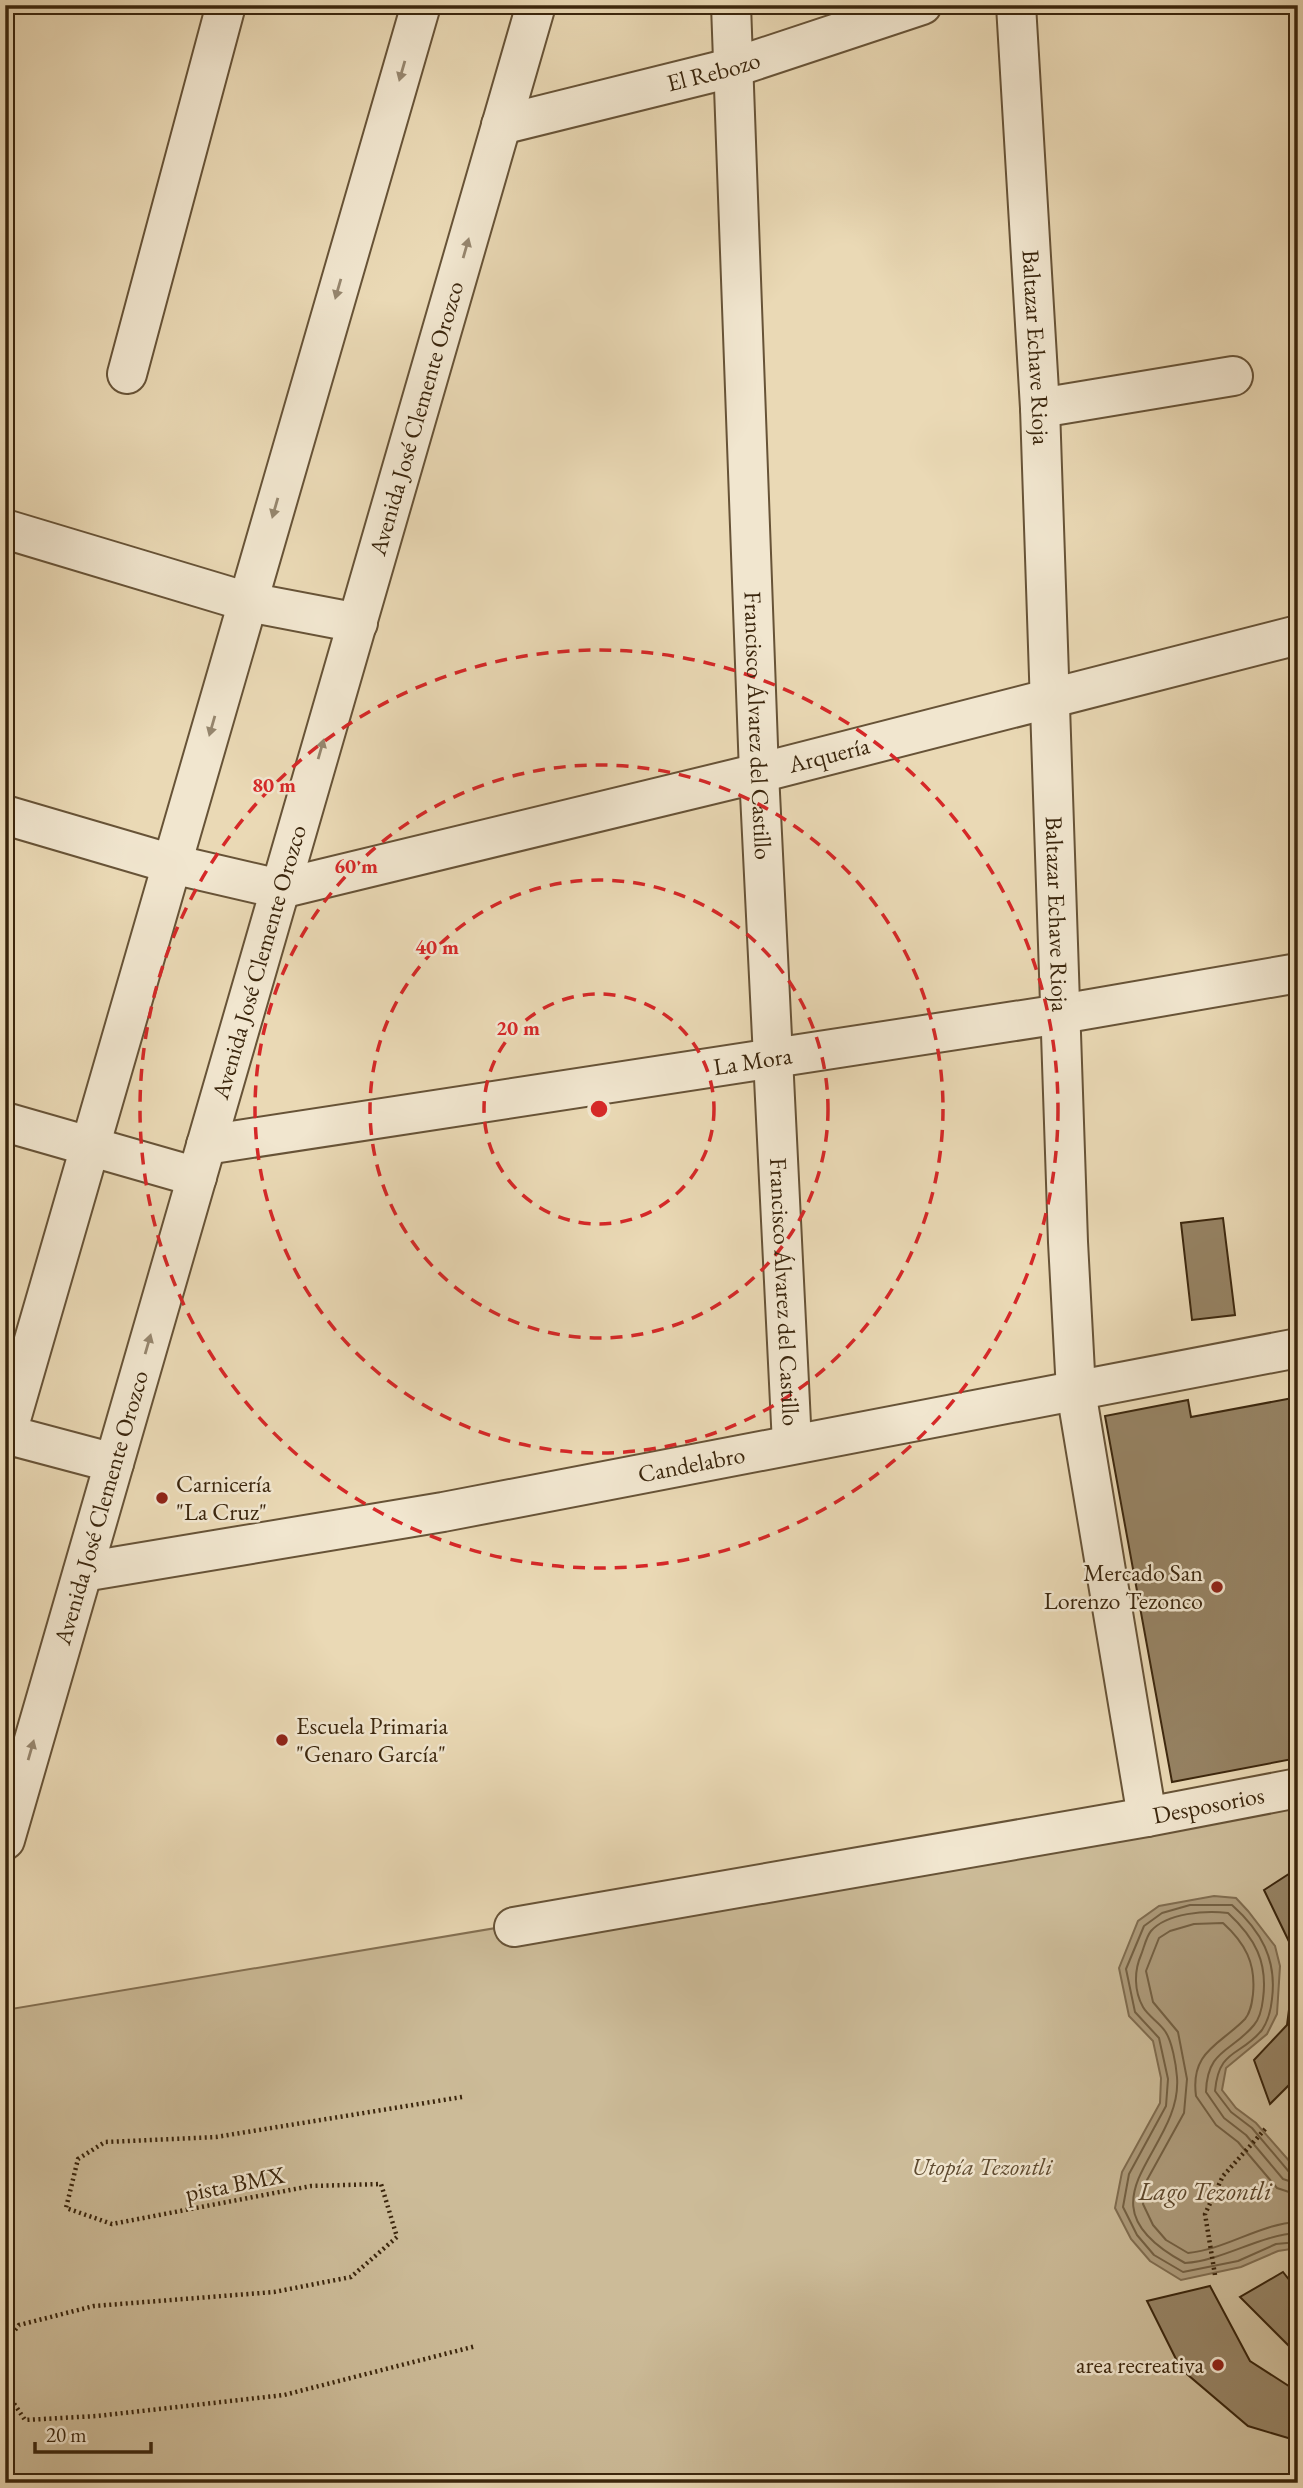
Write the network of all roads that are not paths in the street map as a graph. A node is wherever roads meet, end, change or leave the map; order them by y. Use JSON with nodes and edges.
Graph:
{"nodes":[{"id":1,"x":226,"y":5,"type":"edge"},
{"id":2,"x":421,"y":5,"type":"edge"},
{"id":3,"x":536,"y":5,"type":"edge"},
{"id":4,"x":731,"y":5,"type":"edge"},
{"id":5,"x":922,"y":5,"type":"edge"},
{"id":6,"x":1016,"y":5,"type":"edge"},
{"id":7,"x":735,"y":67,"type":"junction"},
{"id":8,"x":501,"y":125,"type":"junction"},
{"id":9,"x":127,"y":374,"type":"dead end"},
{"id":10,"x":1233,"y":376,"type":"dead end"},
{"id":11,"x":1040,"y":408,"type":"junction"},
{"id":12,"x":5,"y":529,"type":"edge"},
{"id":13,"x":248,"y":602,"type":"junction"},
{"id":14,"x":358,"y":622,"type":"junction"},
{"id":15,"x":1298,"y":635,"type":"edge"},
{"id":16,"x":1051,"y":699,"type":"junction"},
{"id":17,"x":759,"y":773,"type":"junction"},
{"id":18,"x":5,"y":814,"type":"edge"},
{"id":19,"x":172,"y":864,"type":"junction"},
{"id":20,"x":280,"y":890,"type":"junction"},
{"id":21,"x":1298,"y":974,"type":"edge"},
{"id":22,"x":1061,"y":1014,"type":"junction"},
{"id":23,"x":773,"y":1056,"type":"junction"},
{"id":24,"x":5,"y":1122,"type":"edge"},
{"id":25,"x":89,"y":1146,"type":"junction"},
{"id":26,"x":202,"y":1161,"type":"junction"},
{"id":27,"x":1298,"y":1348,"type":"edge"},
{"id":28,"x":1076,"y":1391,"type":"junction"},
{"id":29,"x":6,"y":1436,"type":"edge"},
{"id":30,"x":792,"y":1444,"type":"junction"},
{"id":31,"x":114,"y":1463,"type":"junction"},
{"id":32,"x":83,"y":1572,"type":"junction"},
{"id":33,"x":1298,"y":1788,"type":"edge"},
{"id":34,"x":1132,"y":1820,"type":"junction"},
{"id":35,"x":5,"y":1840,"type":"edge"},
{"id":36,"x":514,"y":1927,"type":"dead end"}],
"edges":[{"from":1,"to":9,"type":"street"},
{"from":2,"to":13,"type":"street","one_way":true},
{"from":3,"to":8,"type":"street","name":"Avenida José Clemente Orozco"},
{"from":4,"to":7,"type":"street","name":"Francisco Álvarez del Castillo"},
{"from":5,"to":7,"type":"street","name":"El Rebozo"},
{"from":6,"to":11,"type":"street","name":"Baltazar Echave Rioja"},
{"from":7,"to":8,"type":"street","name":"El Rebozo"},
{"from":7,"to":17,"type":"street","name":"Francisco Álvarez del Castillo"},
{"from":14,"to":8,"type":"street","name":"Avenida José Clemente Orozco","one_way":true},
{"from":10,"to":11,"type":"street"},
{"from":11,"to":16,"type":"street","name":"Baltazar Echave Rioja"},
{"from":12,"to":13,"type":"street"},
{"from":13,"to":14,"type":"street"},
{"from":13,"to":19,"type":"street","one_way":true},
{"from":20,"to":14,"type":"street","name":"Avenida José Clemente Orozco","one_way":true},
{"from":15,"to":16,"type":"street","name":"Arquería"},
{"from":16,"to":17,"type":"street","name":"Arquería"},
{"from":16,"to":22,"type":"street","name":"Baltazar Echave Rioja"},
{"from":17,"to":20,"type":"street","name":"Arquería"},
{"from":17,"to":23,"type":"street","name":"Francisco Álvarez del Castillo"},
{"from":18,"to":19,"type":"street"},
{"from":19,"to":20,"type":"street"},
{"from":19,"to":25,"type":"street"},
{"from":20,"to":26,"type":"street","name":"Avenida José Clemente Orozco"},
{"from":21,"to":22,"type":"street","name":"La Mora"},
{"from":22,"to":23,"type":"street","name":"La Mora"},
{"from":22,"to":28,"type":"street","name":"Baltazar Echave Rioja"},
{"from":23,"to":26,"type":"street","name":"La Mora"},
{"from":23,"to":30,"type":"street","name":"Francisco Álvarez del Castillo"},
{"from":24,"to":25,"type":"street"},
{"from":25,"to":26,"type":"street"},
{"from":25,"to":29,"type":"street"},
{"from":31,"to":26,"type":"street","name":"Avenida José Clemente Orozco","one_way":true},
{"from":27,"to":28,"type":"street","name":"Candelabro"},
{"from":28,"to":30,"type":"street","name":"Candelabro"},
{"from":28,"to":34,"type":"street","name":"Baltazar Echave Rioja"},
{"from":29,"to":31,"type":"street"},
{"from":30,"to":32,"type":"street","name":"Candelabro"},
{"from":31,"to":32,"type":"street","name":"Avenida José Clemente Orozco"},
{"from":35,"to":32,"type":"street","name":"Avenida José Clemente Orozco","one_way":true},
{"from":33,"to":34,"type":"street","name":"Desposorios"},
{"from":34,"to":36,"type":"street","name":"Desposorios"}]}
